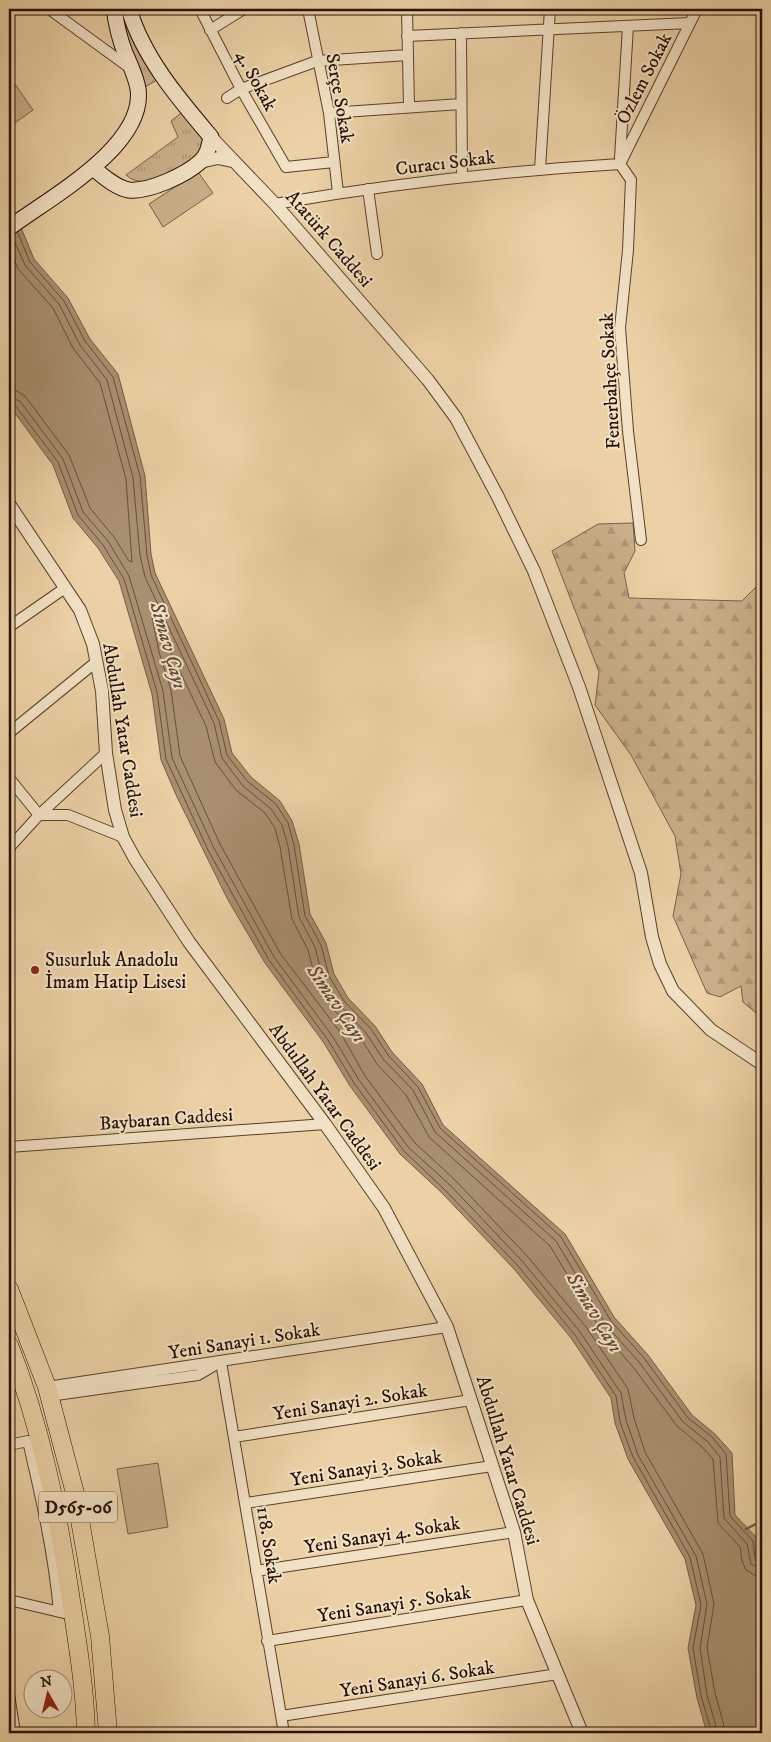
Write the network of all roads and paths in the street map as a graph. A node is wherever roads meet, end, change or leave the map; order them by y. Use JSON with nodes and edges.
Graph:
{"nodes":[{"id":1,"x":49,"y":9,"type":"edge"},
{"id":2,"x":129,"y":9,"type":"edge"},
{"id":3,"x":200,"y":9,"type":"edge"},
{"id":4,"x":244,"y":9,"type":"edge"},
{"id":5,"x":308,"y":9,"type":"edge"},
{"id":6,"x":406,"y":9,"type":"edge"},
{"id":7,"x":550,"y":9,"type":"edge"},
{"id":8,"x":697,"y":9,"type":"edge"},
{"id":9,"x":111,"y":12,"type":"edge"},
{"id":10,"x":690,"y":23,"type":"junction"},
{"id":11,"x":628,"y":26,"type":"junction"},
{"id":12,"x":210,"y":30,"type":"junction"},
{"id":13,"x":549,"y":30,"type":"junction"},
{"id":14,"x":461,"y":34,"type":"junction"},
{"id":15,"x":407,"y":36,"type":"junction"},
{"id":16,"x":408,"y":55,"type":"junction"},
{"id":17,"x":317,"y":61,"type":"junction"},
{"id":18,"x":131,"y":68,"type":"junction"},
{"id":19,"x":241,"y":89,"type":"junction"},
{"id":20,"x":227,"y":98,"type":"dead end"},
{"id":21,"x":461,"y":104,"type":"junction"},
{"id":22,"x":409,"y":106,"type":"junction"},
{"id":23,"x":329,"y":113,"type":"junction"},
{"id":24,"x":210,"y":137,"type":"junction"},
{"id":25,"x":232,"y":161,"type":"junction"},
{"id":26,"x":200,"y":162,"type":"junction"},
{"id":27,"x":334,"y":162,"type":"junction"},
{"id":28,"x":620,"y":164,"type":"junction"},
{"id":29,"x":93,"y":168,"type":"junction"},
{"id":30,"x":540,"y":169,"type":"junction"},
{"id":31,"x":462,"y":177,"type":"junction"},
{"id":32,"x":368,"y":189,"type":"junction"},
{"id":33,"x":338,"y":193,"type":"junction"},
{"id":34,"x":275,"y":204,"type":"junction"},
{"id":35,"x":9,"y":228,"type":"edge"},
{"id":36,"x":377,"y":254,"type":"dead end"},
{"id":37,"x":9,"y":504,"type":"edge"},
{"id":38,"x":641,"y":540,"type":"dead end"},
{"id":39,"x":65,"y":588,"type":"junction"},
{"id":40,"x":9,"y":627,"type":"edge"},
{"id":41,"x":96,"y":662,"type":"junction"},
{"id":42,"x":9,"y":733,"type":"edge"},
{"id":43,"x":106,"y":753,"type":"junction"},
{"id":44,"x":9,"y":778,"type":"edge"},
{"id":45,"x":40,"y":815,"type":"junction"},
{"id":46,"x":123,"y":837,"type":"junction"},
{"id":47,"x":9,"y":848,"type":"edge"},
{"id":48,"x":762,"y":1064,"type":"edge"},
{"id":49,"x":325,"y":1124,"type":"junction"},
{"id":50,"x":9,"y":1147,"type":"edge"},
{"id":51,"x":9,"y":1289,"type":"edge"},
{"id":52,"x":447,"y":1327,"type":"junction"},
{"id":53,"x":9,"y":1345,"type":"edge"},
{"id":54,"x":220,"y":1362,"type":"junction"},
{"id":55,"x":48,"y":1391,"type":"junction"},
{"id":56,"x":471,"y":1400,"type":"junction"},
{"id":57,"x":234,"y":1437,"type":"junction"},
{"id":58,"x":9,"y":1446,"type":"edge"},
{"id":59,"x":492,"y":1466,"type":"junction"},
{"id":60,"x":246,"y":1503,"type":"junction"},
{"id":61,"x":514,"y":1532,"type":"junction"},
{"id":62,"x":256,"y":1571,"type":"junction"},
{"id":63,"x":9,"y":1600,"type":"edge"},
{"id":64,"x":527,"y":1600,"type":"junction"},
{"id":65,"x":66,"y":1613,"type":"junction"},
{"id":66,"x":267,"y":1641,"type":"junction"},
{"id":67,"x":80,"y":1664,"type":"junction"},
{"id":68,"x":558,"y":1674,"type":"junction"},
{"id":69,"x":9,"y":1694,"type":"edge"},
{"id":70,"x":281,"y":1716,"type":"junction"},
{"id":71,"x":14,"y":1733,"type":"edge"},
{"id":72,"x":86,"y":1733,"type":"edge"},
{"id":73,"x":92,"y":1733,"type":"edge"},
{"id":74,"x":108,"y":1733,"type":"edge"},
{"id":75,"x":284,"y":1733,"type":"edge"},
{"id":76,"x":582,"y":1733,"type":"edge"}],
"edges":[{"from":1,"to":18,"type":"street"},
{"from":2,"to":24,"type":"main road","name":"Atatürk Caddesi"},
{"from":3,"to":12,"type":"street","name":"4. Sokak"},
{"from":4,"to":12,"type":"street"},
{"from":5,"to":17,"type":"street","name":"Serçe Sokak"},
{"from":6,"to":15,"type":"street"},
{"from":7,"to":13,"type":"street"},
{"from":8,"to":10,"type":"street","name":"Özlem Sokak"},
{"from":9,"to":18,"type":"main road"},
{"from":10,"to":11,"type":"street"},
{"from":10,"to":28,"type":"street","name":"Özlem Sokak"},
{"from":11,"to":13,"type":"street"},
{"from":11,"to":28,"type":"street"},
{"from":12,"to":19,"type":"street","name":"4. Sokak"},
{"from":13,"to":14,"type":"street"},
{"from":13,"to":30,"type":"street"},
{"from":14,"to":15,"type":"street"},
{"from":14,"to":21,"type":"street"},
{"from":15,"to":16,"type":"street"},
{"from":16,"to":17,"type":"street"},
{"from":16,"to":22,"type":"street"},
{"from":17,"to":19,"type":"street"},
{"from":17,"to":23,"type":"street","name":"Serçe Sokak"},
{"from":18,"to":29,"type":"main road"},
{"from":19,"to":20,"type":"street"},
{"from":19,"to":27,"type":"street","name":"4. Sokak"},
{"from":21,"to":22,"type":"street"},
{"from":21,"to":31,"type":"street"},
{"from":22,"to":23,"type":"street"},
{"from":23,"to":27,"type":"street","name":"Serçe Sokak"},
{"from":24,"to":25,"type":"street","name":"Atatürk Caddesi"},
{"from":24,"to":26,"type":"main road"},
{"from":25,"to":26,"type":"street"},
{"from":25,"to":34,"type":"street","name":"Atatürk Caddesi"},
{"from":26,"to":29,"type":"main road"},
{"from":27,"to":33,"type":"street","name":"Serçe Sokak"},
{"from":28,"to":30,"type":"street","name":"Curacı Sokak"},
{"from":28,"to":38,"type":"street","name":"Fenerbahçe Sokak"},
{"from":29,"to":35,"type":"main road"},
{"from":30,"to":31,"type":"street","name":"Curacı Sokak"},
{"from":31,"to":32,"type":"street","name":"Curacı Sokak"},
{"from":32,"to":33,"type":"street","name":"Curacı Sokak"},
{"from":32,"to":36,"type":"street"},
{"from":33,"to":34,"type":"street","name":"Curacı Sokak"},
{"from":34,"to":48,"type":"street","name":"Atatürk Caddesi"},
{"from":37,"to":39,"type":"street","name":"Abdullah Yatar Caddesi"},
{"from":39,"to":40,"type":"street"},
{"from":39,"to":41,"type":"street","name":"Abdullah Yatar Caddesi"},
{"from":41,"to":42,"type":"street"},
{"from":41,"to":43,"type":"street","name":"Abdullah Yatar Caddesi"},
{"from":43,"to":45,"type":"street"},
{"from":43,"to":46,"type":"street","name":"Abdullah Yatar Caddesi"},
{"from":44,"to":45,"type":"street"},
{"from":45,"to":46,"type":"street"},
{"from":45,"to":47,"type":"street"},
{"from":46,"to":49,"type":"street","name":"Abdullah Yatar Caddesi"},
{"from":49,"to":50,"type":"street","name":"Baybaran Caddesi"},
{"from":49,"to":52,"type":"street","name":"Abdullah Yatar Caddesi"},
{"from":51,"to":55,"type":"highway","number":"D565-06"},
{"from":52,"to":54,"type":"street","name":"Yeni Sanayi 1. Sokak"},
{"from":52,"to":56,"type":"street","name":"Abdullah Yatar Caddesi"},
{"from":53,"to":65,"type":"highway","number":"D565-06"},
{"from":54,"to":55,"type":"street"},
{"from":54,"to":57,"type":"street","name":"118. Sokak"},
{"from":55,"to":74,"type":"highway","number":"D565-06"},
{"from":56,"to":57,"type":"street","name":"Yeni Sanayi 2. Sokak"},
{"from":56,"to":59,"type":"street","name":"Abdullah Yatar Caddesi"},
{"from":57,"to":60,"type":"street","name":"118. Sokak"},
{"from":58,"to":65,"type":"street"},
{"from":59,"to":60,"type":"street","name":"Yeni Sanayi 3. Sokak"},
{"from":59,"to":61,"type":"street","name":"Abdullah Yatar Caddesi"},
{"from":60,"to":62,"type":"street","name":"118. Sokak"},
{"from":61,"to":62,"type":"street","name":"Yeni Sanayi 4. Sokak"},
{"from":61,"to":64,"type":"street","name":"Abdullah Yatar Caddesi"},
{"from":62,"to":66,"type":"street","name":"118. Sokak"},
{"from":63,"to":65,"type":"street"},
{"from":64,"to":66,"type":"street","name":"Yeni Sanayi 5. Sokak"},
{"from":64,"to":68,"type":"street","name":"Abdullah Yatar Caddesi"},
{"from":65,"to":67,"type":"highway","number":"D565-06"},
{"from":66,"to":70,"type":"street","name":"118. Sokak"},
{"from":67,"to":72,"type":"highway","number":"D565-06"},
{"from":67,"to":73,"type":"highway"},
{"from":68,"to":70,"type":"street","name":"Yeni Sanayi 6. Sokak"},
{"from":68,"to":76,"type":"street","name":"Abdullah Yatar Caddesi"},
{"from":69,"to":71,"type":"street"},
{"from":70,"to":75,"type":"street","name":"118. Sokak"}]}
